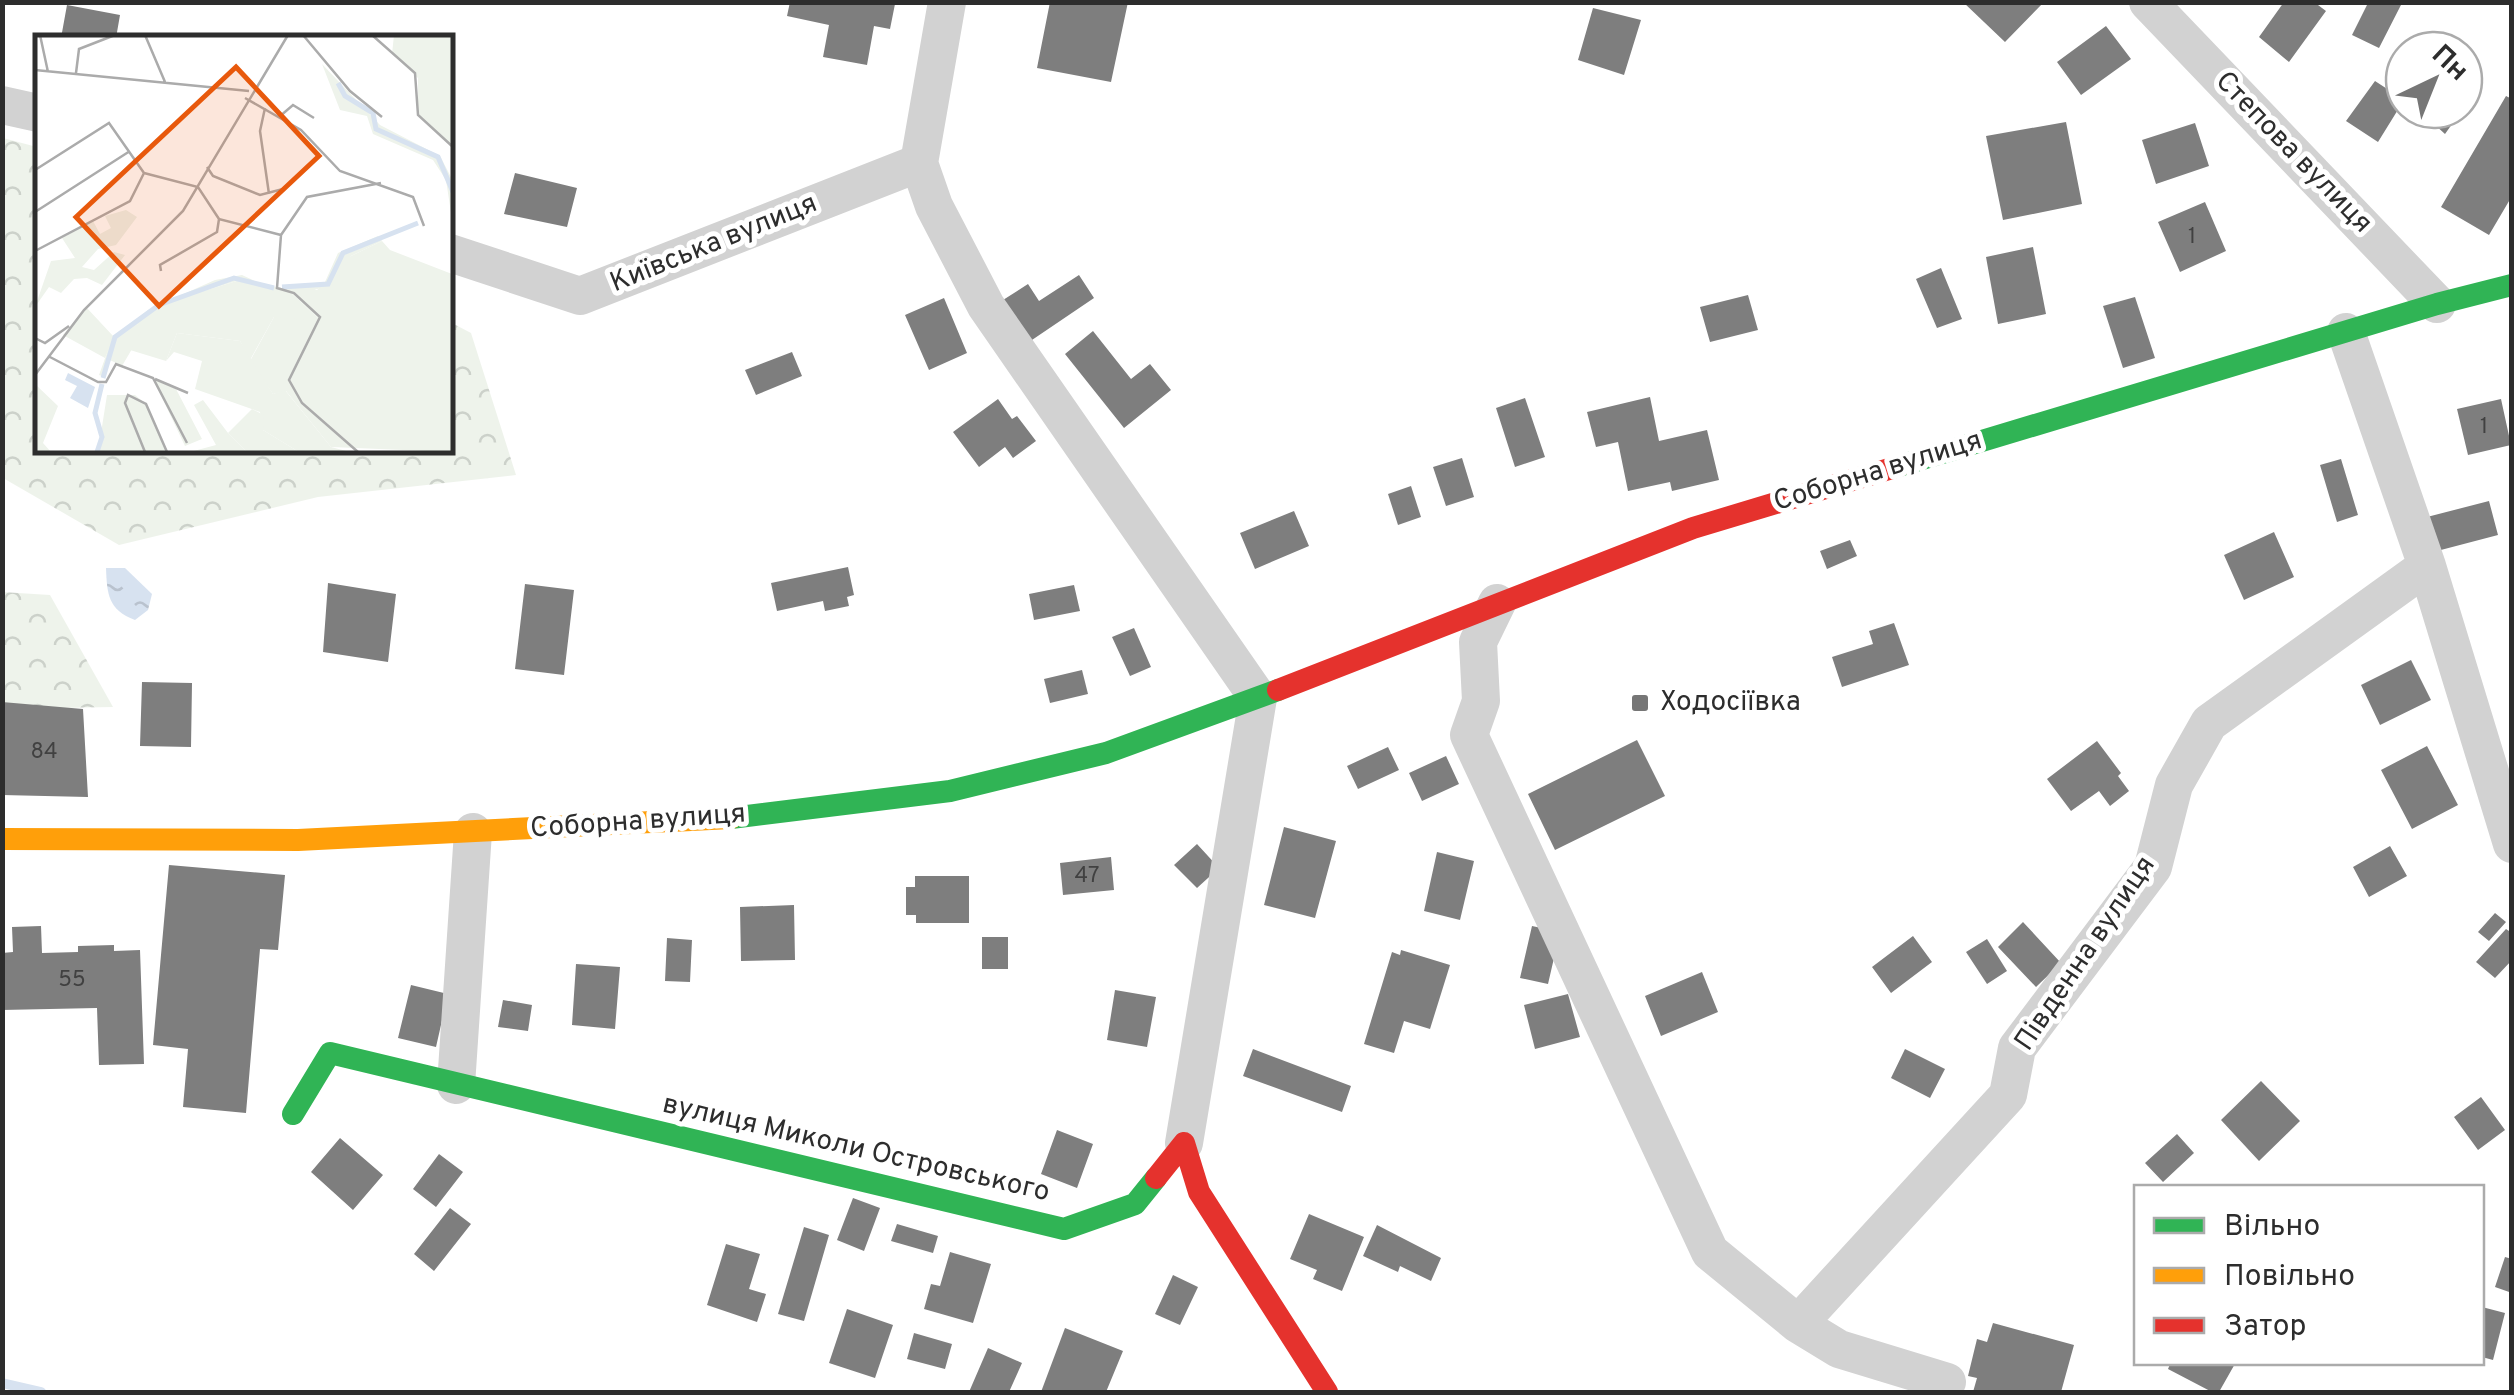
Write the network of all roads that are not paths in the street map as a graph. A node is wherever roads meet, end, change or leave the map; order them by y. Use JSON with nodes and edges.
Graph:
{"nodes":[{"id":1,"x":947,"y":2,"type":"edge"},
{"id":2,"x":2148,"y":2,"type":"edge"},
{"id":3,"x":2,"y":105,"type":"edge"},
{"id":4,"x":35,"y":112,"type":"edge"},
{"id":5,"x":920,"y":162,"type":"junction"},
{"id":6,"x":452,"y":255,"type":"edge"},
{"id":7,"x":2512,"y":285,"type":"edge"},
{"id":8,"x":2438,"y":304,"type":"junction"},
{"id":9,"x":2346,"y":332,"type":"junction"},
{"id":10,"x":2427,"y":566,"type":"junction"},
{"id":11,"x":1497,"y":603,"type":"junction"},
{"id":12,"x":1258,"y":698,"type":"junction"},
{"id":13,"x":2498,"y":754,"type":"edge"},
{"id":14,"x":473,"y":832,"type":"junction"},
{"id":15,"x":2,"y":839,"type":"edge"},
{"id":16,"x":2512,"y":844,"type":"edge"},
{"id":17,"x":456,"y":1085,"type":"junction"},
{"id":18,"x":293,"y":1114,"type":"dead end"},
{"id":19,"x":1184,"y":1143,"type":"junction"},
{"id":20,"x":1798,"y":1324,"type":"junction"},
{"id":21,"x":1947,"y":1382,"type":"dead end"},
{"id":22,"x":1328,"y":1392,"type":"edge"}],
"edges":[{"from":1,"to":5,"type":"street"},
{"from":2,"to":8,"type":"street","name":"Степова вулиця"},
{"from":3,"to":4,"type":"street"},
{"from":5,"to":6,"type":"street","name":"Київська вулиця"},
{"from":5,"to":12,"type":"street"},
{"from":7,"to":8,"type":"street","name":"Соборна вулиця"},
{"from":8,"to":9,"type":"street","name":"Соборна вулиця"},
{"from":9,"to":10,"type":"street"},
{"from":9,"to":11,"type":"street","name":"Соборна вулиця"},
{"from":10,"to":13,"type":"street"},
{"from":10,"to":20,"type":"street","name":"Південна вулиця"},
{"from":11,"to":12,"type":"street","name":"Соборна вулиця"},
{"from":11,"to":20,"type":"street"},
{"from":12,"to":14,"type":"street","name":"Соборна вулиця"},
{"from":12,"to":19,"type":"street"},
{"from":13,"to":16,"type":"street"},
{"from":14,"to":15,"type":"street","name":"Соборна вулиця"},
{"from":14,"to":17,"type":"street"},
{"from":17,"to":18,"type":"street","name":"вулиця Миколи Островського"},
{"from":17,"to":19,"type":"street","name":"вулиця Миколи Островського"},
{"from":19,"to":22,"type":"street"},
{"from":20,"to":21,"type":"street"}]}
